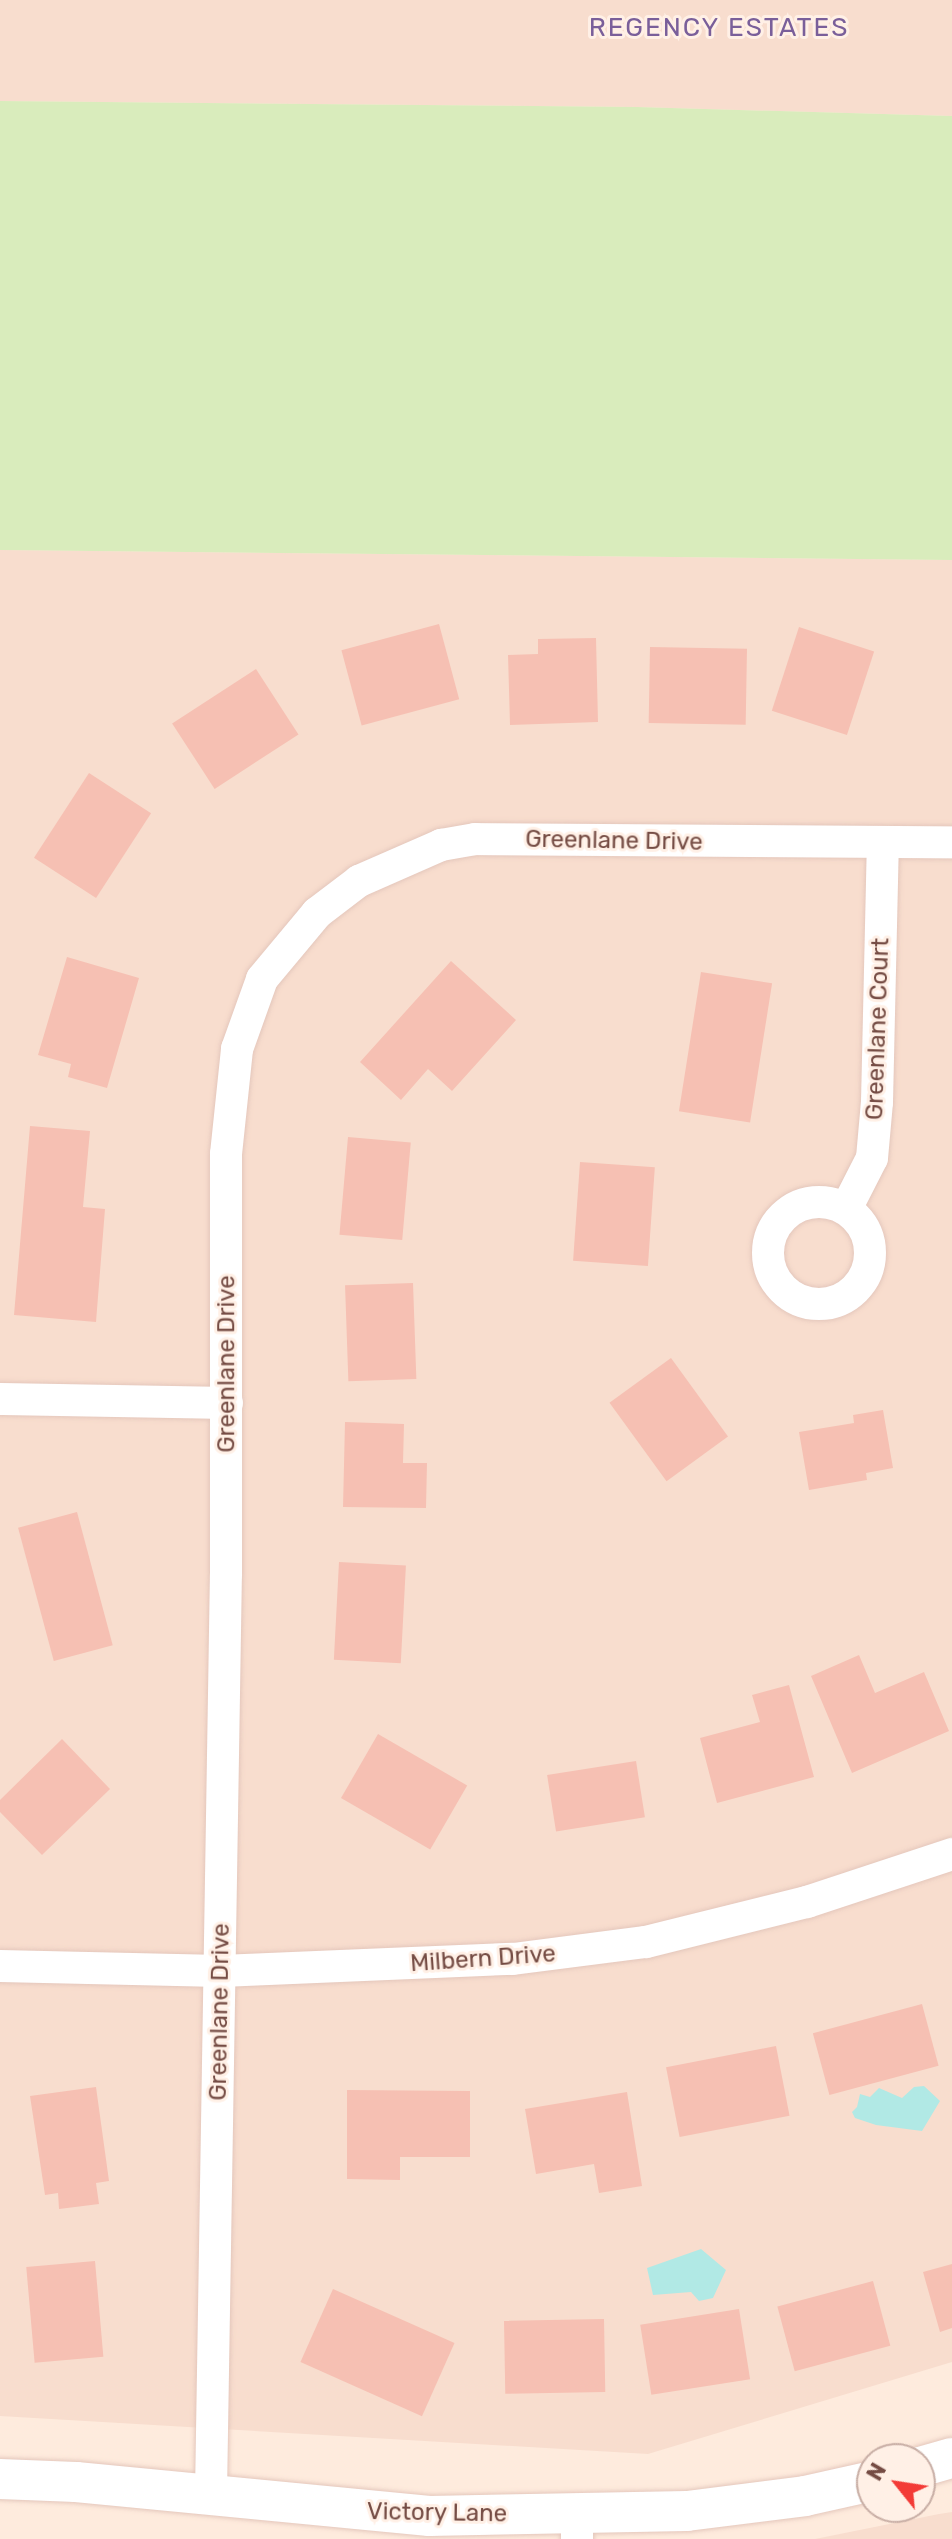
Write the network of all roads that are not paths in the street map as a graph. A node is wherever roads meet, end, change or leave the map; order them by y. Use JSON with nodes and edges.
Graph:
{"nodes":[{"id":1,"x":952,"y":842,"type":"edge"},
{"id":2,"x":883,"y":843,"type":"junction"},
{"id":3,"x":846,"y":1209,"type":"dead end"},
{"id":4,"x":0,"y":1399,"type":"edge"},
{"id":5,"x":227,"y":1403,"type":"junction"},
{"id":6,"x":952,"y":1854,"type":"edge"},
{"id":7,"x":0,"y":1966,"type":"edge"},
{"id":8,"x":221,"y":1971,"type":"junction"},
{"id":9,"x":0,"y":2479,"type":"edge"},
{"id":10,"x":856,"y":2485,"type":"edge"},
{"id":11,"x":211,"y":2494,"type":"junction"},
{"id":12,"x":577,"y":2527,"type":"edge"}],
"edges":[{"from":1,"to":2,"type":"street","name":"Greenlane Drive"},
{"from":2,"to":3,"type":"street","name":"Greenlane Court"},
{"from":2,"to":5,"type":"street","name":"Greenlane Drive"},
{"from":4,"to":5,"type":"street"},
{"from":5,"to":8,"type":"street","name":"Greenlane Drive"},
{"from":6,"to":8,"type":"street","name":"Milbern Drive"},
{"from":7,"to":8,"type":"street","name":"Milbern Drive"},
{"from":8,"to":11,"type":"street","name":"Greenlane Drive"},
{"from":9,"to":11,"type":"street","name":"Victory Lane"},
{"from":10,"to":12,"type":"street","name":"Victory Lane"},
{"from":11,"to":12,"type":"street","name":"Victory Lane"}]}
